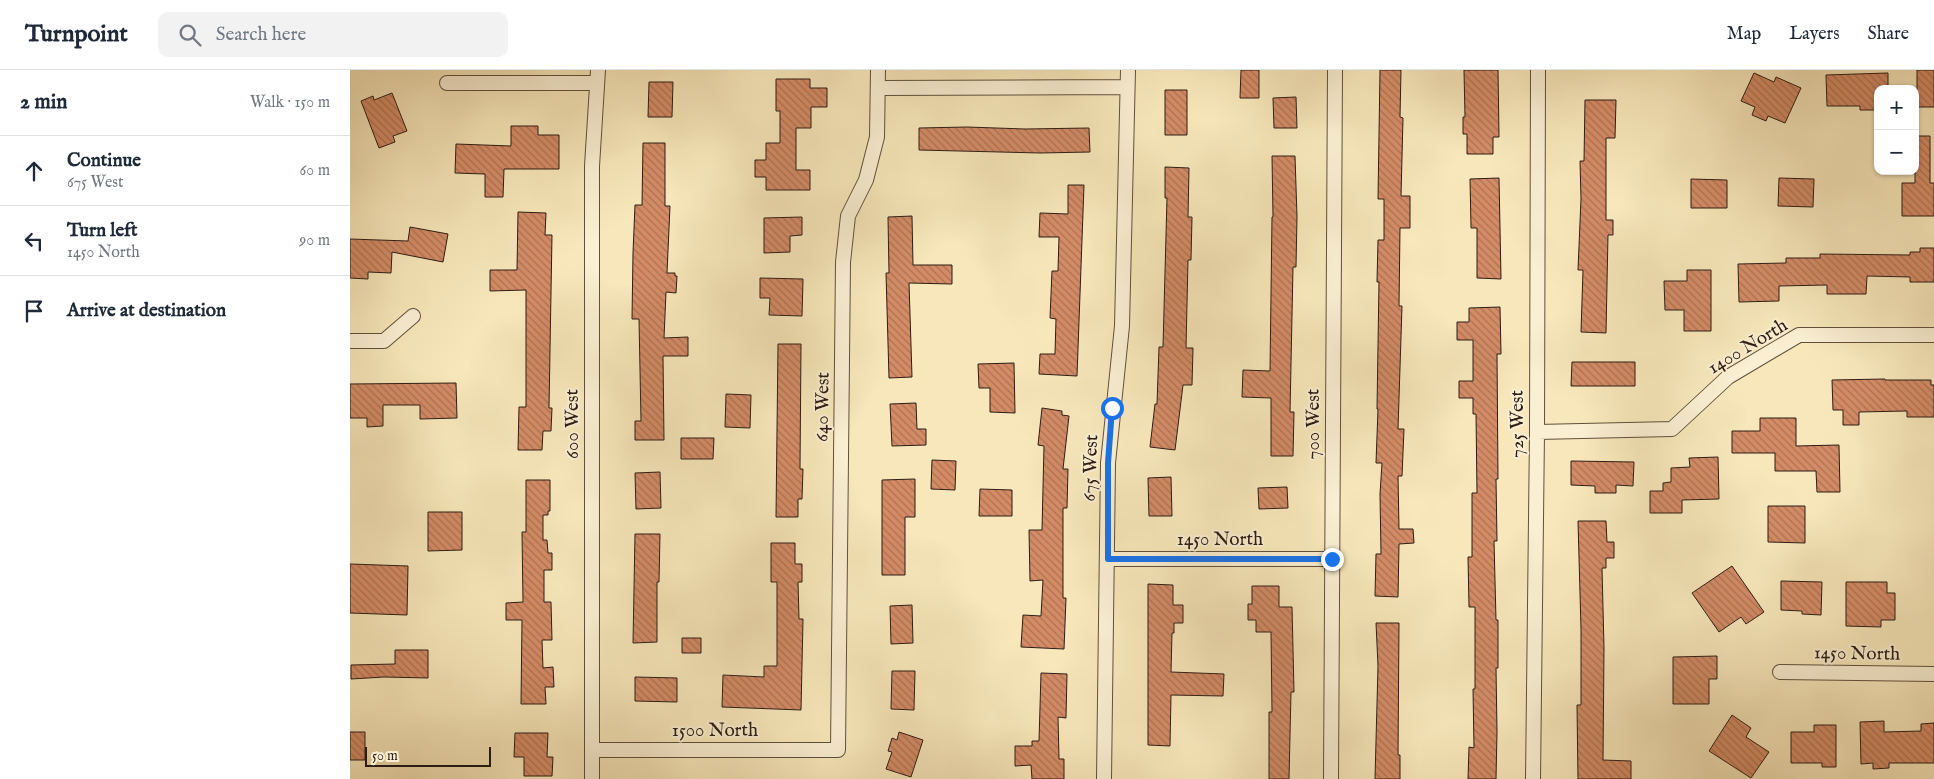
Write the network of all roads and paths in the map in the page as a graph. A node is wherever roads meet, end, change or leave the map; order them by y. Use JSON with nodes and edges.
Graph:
{"nodes":[{"id":1,"x":878,"y":70,"type":"edge"},
{"id":2,"x":1128,"y":70,"type":"edge"},
{"id":3,"x":1335,"y":70,"type":"edge"},
{"id":4,"x":1538,"y":70,"type":"edge"},
{"id":5,"x":598,"y":77,"type":"edge"},
{"id":6,"x":447,"y":83,"type":"dead end"},
{"id":7,"x":1127,"y":86,"type":"junction"},
{"id":8,"x":879,"y":88,"type":"junction"},
{"id":9,"x":413,"y":316,"type":"dead end"},
{"id":10,"x":1934,"y":335,"type":"edge"},
{"id":11,"x":350,"y":341,"type":"edge"},
{"id":12,"x":1537,"y":432,"type":"junction"},
{"id":13,"x":1108,"y":559,"type":"junction"},
{"id":14,"x":1332,"y":559,"type":"junction"},
{"id":15,"x":1780,"y":672,"type":"dead end"},
{"id":16,"x":1934,"y":674,"type":"edge"},
{"id":17,"x":592,"y":750,"type":"junction"},
{"id":18,"x":838,"y":750,"type":"joint"},
{"id":19,"x":592,"y":779,"type":"edge"},
{"id":20,"x":1104,"y":779,"type":"edge"},
{"id":21,"x":1331,"y":779,"type":"edge"},
{"id":22,"x":1533,"y":779,"type":"edge"}],
"edges":[{"from":1,"to":8,"type":"street","name":"640 West"},
{"from":2,"to":7,"type":"street","name":"675 West"},
{"from":3,"to":14,"type":"street","name":"700 West"},
{"from":4,"to":12,"type":"street","name":"725 West"},
{"from":5,"to":6,"type":"street"},
{"from":5,"to":17,"type":"street","name":"600 West"},
{"from":7,"to":8,"type":"street"},
{"from":7,"to":13,"type":"street","name":"675 West"},
{"from":8,"to":18,"type":"street","name":"640 West"},
{"from":9,"to":11,"type":"street"},
{"from":10,"to":12,"type":"street","name":"1400 North"},
{"from":12,"to":22,"type":"street","name":"725 West"},
{"from":13,"to":14,"type":"street","name":"1450 North"},
{"from":13,"to":20,"type":"street","name":"675 West"},
{"from":14,"to":21,"type":"street","name":"700 West"},
{"from":15,"to":16,"type":"street","name":"1450 North"},
{"from":17,"to":18,"type":"street","name":"1500 North"},
{"from":17,"to":19,"type":"street","name":"600 West"}]}
